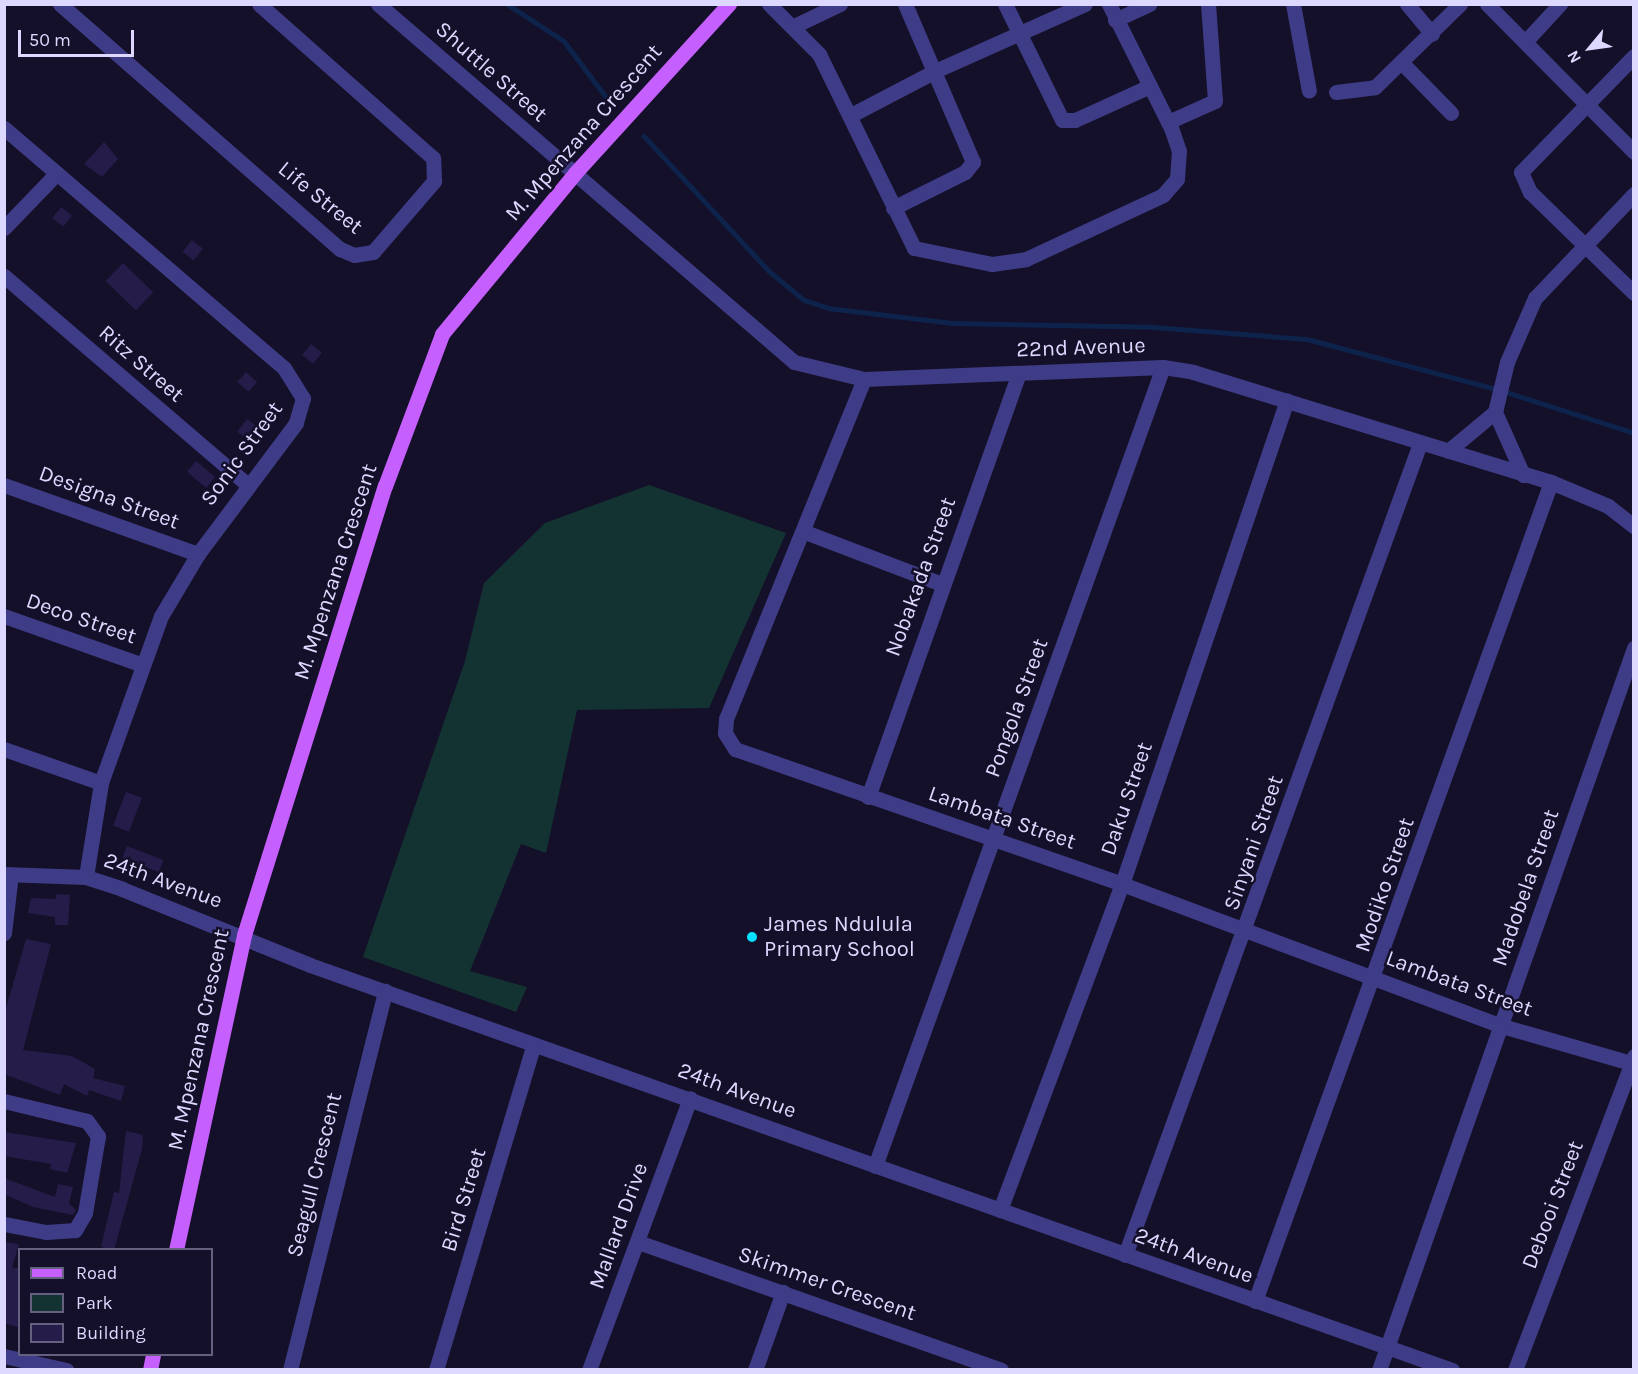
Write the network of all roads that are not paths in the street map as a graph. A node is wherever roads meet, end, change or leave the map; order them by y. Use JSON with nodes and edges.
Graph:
{"nodes":[{"id":1,"x":60,"y":4,"type":"edge"},
{"id":2,"x":259,"y":4,"type":"edge"},
{"id":3,"x":378,"y":4,"type":"edge"},
{"id":4,"x":729,"y":4,"type":"edge"},
{"id":5,"x":769,"y":4,"type":"edge"},
{"id":6,"x":840,"y":4,"type":"edge"},
{"id":7,"x":905,"y":4,"type":"edge"},
{"id":8,"x":1005,"y":4,"type":"edge"},
{"id":9,"x":1085,"y":4,"type":"edge"},
{"id":10,"x":1109,"y":4,"type":"edge"},
{"id":11,"x":1150,"y":4,"type":"edge"},
{"id":12,"x":1208,"y":4,"type":"edge"},
{"id":13,"x":1293,"y":4,"type":"edge"},
{"id":14,"x":1407,"y":4,"type":"edge"},
{"id":15,"x":1460,"y":4,"type":"edge"},
{"id":16,"x":1487,"y":4,"type":"edge"},
{"id":17,"x":1560,"y":4,"type":"edge"},
{"id":18,"x":1115,"y":20,"type":"junction"},
{"id":19,"x":794,"y":26,"type":"junction"},
{"id":20,"x":1017,"y":33,"type":"junction"},
{"id":21,"x":1432,"y":34,"type":"junction"},
{"id":22,"x":1525,"y":42,"type":"junction"},
{"id":23,"x":1634,"y":56,"type":"edge"},
{"id":24,"x":1402,"y":63,"type":"junction"},
{"id":25,"x":935,"y":71,"type":"junction"},
{"id":26,"x":1150,"y":86,"type":"junction"},
{"id":27,"x":1309,"y":91,"type":"dead end"},
{"id":28,"x":1336,"y":92,"type":"dead end"},
{"id":29,"x":1586,"y":102,"type":"junction"},
{"id":30,"x":1451,"y":113,"type":"dead end"},
{"id":31,"x":851,"y":115,"type":"junction"},
{"id":32,"x":1168,"y":122,"type":"junction"},
{"id":33,"x":4,"y":128,"type":"edge"},
{"id":34,"x":1634,"y":152,"type":"edge"},
{"id":35,"x":57,"y":172,"type":"junction"},
{"id":36,"x":575,"y":173,"type":"junction"},
{"id":37,"x":1634,"y":194,"type":"edge"},
{"id":38,"x":893,"y":208,"type":"junction"},
{"id":39,"x":4,"y":228,"type":"edge"},
{"id":40,"x":1584,"y":244,"type":"junction"},
{"id":41,"x":4,"y":276,"type":"edge"},
{"id":42,"x":1634,"y":293,"type":"edge"},
{"id":43,"x":1162,"y":367,"type":"junction"},
{"id":44,"x":1018,"y":373,"type":"junction"},
{"id":45,"x":864,"y":379,"type":"junction"},
{"id":46,"x":1287,"y":400,"type":"junction"},
{"id":47,"x":1495,"y":412,"type":"junction"},
{"id":48,"x":1420,"y":443,"type":"junction"},
{"id":49,"x":1448,"y":452,"type":"junction"},
{"id":50,"x":1523,"y":475,"type":"junction"},
{"id":51,"x":1551,"y":482,"type":"junction"},
{"id":52,"x":4,"y":485,"type":"edge"},
{"id":53,"x":248,"y":485,"type":"junction"},
{"id":54,"x":1634,"y":526,"type":"edge"},
{"id":55,"x":805,"y":532,"type":"junction"},
{"id":56,"x":198,"y":554,"type":"junction"},
{"id":57,"x":942,"y":585,"type":"junction"},
{"id":58,"x":4,"y":616,"type":"edge"},
{"id":59,"x":1634,"y":648,"type":"edge"},
{"id":60,"x":143,"y":665,"type":"junction"},
{"id":61,"x":4,"y":749,"type":"edge"},
{"id":62,"x":101,"y":783,"type":"junction"},
{"id":63,"x":868,"y":797,"type":"junction"},
{"id":64,"x":995,"y":838,"type":"junction"},
{"id":65,"x":8,"y":874,"type":"edge"},
{"id":66,"x":86,"y":877,"type":"junction"},
{"id":67,"x":1122,"y":884,"type":"junction"},
{"id":68,"x":1247,"y":931,"type":"junction"},
{"id":69,"x":4,"y":933,"type":"edge"},
{"id":70,"x":244,"y":935,"type":"junction"},
{"id":71,"x":1376,"y":977,"type":"junction"},
{"id":72,"x":385,"y":991,"type":"junction"},
{"id":73,"x":1502,"y":1026,"type":"junction"},
{"id":74,"x":534,"y":1044,"type":"junction"},
{"id":75,"x":1632,"y":1059,"type":"edge"},
{"id":76,"x":690,"y":1098,"type":"junction"},
{"id":77,"x":4,"y":1101,"type":"edge"},
{"id":78,"x":875,"y":1166,"type":"junction"},
{"id":79,"x":1000,"y":1210,"type":"junction"},
{"id":80,"x":4,"y":1224,"type":"edge"},
{"id":81,"x":638,"y":1242,"type":"junction"},
{"id":82,"x":176,"y":1248,"type":"edge"},
{"id":83,"x":1125,"y":1255,"type":"junction"},
{"id":84,"x":783,"y":1292,"type":"junction"},
{"id":85,"x":1255,"y":1301,"type":"junction"},
{"id":86,"x":1388,"y":1345,"type":"junction"},
{"id":87,"x":4,"y":1356,"type":"edge"},
{"id":88,"x":49,"y":1368,"type":"edge"},
{"id":89,"x":66,"y":1370,"type":"edge"},
{"id":90,"x":290,"y":1370,"type":"edge"},
{"id":91,"x":436,"y":1370,"type":"edge"},
{"id":92,"x":589,"y":1370,"type":"edge"},
{"id":93,"x":756,"y":1370,"type":"edge"},
{"id":94,"x":1001,"y":1370,"type":"edge"},
{"id":95,"x":1379,"y":1370,"type":"edge"},
{"id":96,"x":1452,"y":1370,"type":"edge"},
{"id":97,"x":1515,"y":1370,"type":"edge"}],
"edges":[{"from":1,"to":2,"type":"street","name":"Life Street"},
{"from":3,"to":36,"type":"street","name":"Shuttle Street"},
{"from":4,"to":36,"type":"main road","name":"M. Mpenzana Crescent"},
{"from":5,"to":19,"type":"street"},
{"from":6,"to":19,"type":"street"},
{"from":7,"to":25,"type":"street"},
{"from":8,"to":20,"type":"street"},
{"from":9,"to":20,"type":"street"},
{"from":10,"to":18,"type":"street"},
{"from":11,"to":18,"type":"street"},
{"from":12,"to":32,"type":"street"},
{"from":13,"to":27,"type":"street"},
{"from":14,"to":21,"type":"street"},
{"from":15,"to":21,"type":"street"},
{"from":16,"to":22,"type":"street"},
{"from":17,"to":22,"type":"street"},
{"from":18,"to":26,"type":"street"},
{"from":19,"to":31,"type":"street"},
{"from":20,"to":25,"type":"street"},
{"from":20,"to":26,"type":"street"},
{"from":21,"to":24,"type":"street"},
{"from":22,"to":29,"type":"street"},
{"from":23,"to":29,"type":"street"},
{"from":24,"to":28,"type":"street"},
{"from":24,"to":30,"type":"street"},
{"from":25,"to":31,"type":"street"},
{"from":25,"to":38,"type":"street"},
{"from":26,"to":32,"type":"street"},
{"from":29,"to":34,"type":"street"},
{"from":29,"to":40,"type":"street"},
{"from":31,"to":38,"type":"street"},
{"from":32,"to":38,"type":"street"},
{"from":33,"to":35,"type":"street","name":"Sonic Street"},
{"from":35,"to":39,"type":"street"},
{"from":35,"to":53,"type":"street","name":"Sonic Street"},
{"from":36,"to":45,"type":"street","name":"22nd Avenue"},
{"from":36,"to":70,"type":"main road","name":"M. Mpenzana Crescent"},
{"from":37,"to":40,"type":"street"},
{"from":40,"to":42,"type":"street"},
{"from":40,"to":47,"type":"street"},
{"from":41,"to":53,"type":"street","name":"Ritz Street"},
{"from":43,"to":44,"type":"street","name":"22nd Avenue"},
{"from":43,"to":46,"type":"street","name":"22nd Avenue"},
{"from":43,"to":64,"type":"street","name":"Pongola Street"},
{"from":44,"to":45,"type":"street","name":"22nd Avenue"},
{"from":44,"to":57,"type":"street","name":"Nobakada Street"},
{"from":45,"to":55,"type":"street","name":"Lambata Street"},
{"from":46,"to":48,"type":"street","name":"22nd Avenue"},
{"from":46,"to":67,"type":"street","name":"Daku Street"},
{"from":47,"to":49,"type":"street"},
{"from":47,"to":50,"type":"street"},
{"from":48,"to":49,"type":"street","name":"22nd Avenue"},
{"from":48,"to":68,"type":"street","name":"Sinyani Street"},
{"from":49,"to":50,"type":"street","name":"22nd Avenue"},
{"from":50,"to":51,"type":"street","name":"22nd Avenue"},
{"from":51,"to":54,"type":"street","name":"22nd Avenue"},
{"from":51,"to":71,"type":"street","name":"Modiko Street"},
{"from":52,"to":56,"type":"street","name":"Designa Street"},
{"from":53,"to":56,"type":"street","name":"Sonic Street"},
{"from":55,"to":57,"type":"street"},
{"from":55,"to":63,"type":"street","name":"Lambata Street"},
{"from":56,"to":60,"type":"street","name":"Sonic Street"},
{"from":57,"to":63,"type":"street","name":"Nobakada Street"},
{"from":58,"to":60,"type":"street","name":"Deco Street"},
{"from":59,"to":73,"type":"street","name":"Madobela Street"},
{"from":60,"to":62,"type":"street","name":"Sonic Street"},
{"from":61,"to":62,"type":"street"},
{"from":62,"to":66,"type":"street","name":"Sonic Street"},
{"from":63,"to":64,"type":"street","name":"Lambata Street"},
{"from":64,"to":67,"type":"street","name":"Lambata Street"},
{"from":64,"to":78,"type":"street","name":"Pongola Street"},
{"from":65,"to":66,"type":"street","name":"24th Avenue"},
{"from":65,"to":69,"type":"street"},
{"from":66,"to":70,"type":"street","name":"24th Avenue"},
{"from":67,"to":68,"type":"street","name":"Lambata Street"},
{"from":67,"to":79,"type":"street","name":"Daku Street"},
{"from":68,"to":71,"type":"street","name":"Lambata Street"},
{"from":68,"to":83,"type":"street","name":"Sinyani Street"},
{"from":70,"to":72,"type":"street","name":"24th Avenue"},
{"from":70,"to":82,"type":"main road","name":"M. Mpenzana Crescent"},
{"from":71,"to":73,"type":"street","name":"Lambata Street"},
{"from":71,"to":85,"type":"street","name":"Modiko Street"},
{"from":72,"to":74,"type":"street","name":"24th Avenue"},
{"from":72,"to":90,"type":"street","name":"Seagull Crescent"},
{"from":73,"to":75,"type":"street","name":"Lambata Street"},
{"from":73,"to":86,"type":"street","name":"Madobela Street"},
{"from":74,"to":76,"type":"street","name":"24th Avenue"},
{"from":74,"to":91,"type":"street","name":"Bird Street"},
{"from":75,"to":97,"type":"street","name":"Debooi Street"},
{"from":76,"to":78,"type":"street","name":"24th Avenue"},
{"from":76,"to":81,"type":"street","name":"Mallard Drive"},
{"from":77,"to":80,"type":"street"},
{"from":78,"to":79,"type":"street","name":"24th Avenue"},
{"from":79,"to":83,"type":"street","name":"24th Avenue"},
{"from":81,"to":84,"type":"street","name":"Skimmer Crescent"},
{"from":81,"to":92,"type":"street","name":"Mallard Drive"},
{"from":83,"to":85,"type":"street","name":"24th Avenue"},
{"from":84,"to":93,"type":"street"},
{"from":84,"to":94,"type":"street","name":"Skimmer Crescent"},
{"from":85,"to":86,"type":"street","name":"24th Avenue"},
{"from":86,"to":95,"type":"street","name":"Madobela Street"},
{"from":86,"to":96,"type":"street","name":"24th Avenue"},
{"from":87,"to":88,"type":"street"},
{"from":88,"to":89,"type":"street"}]}
